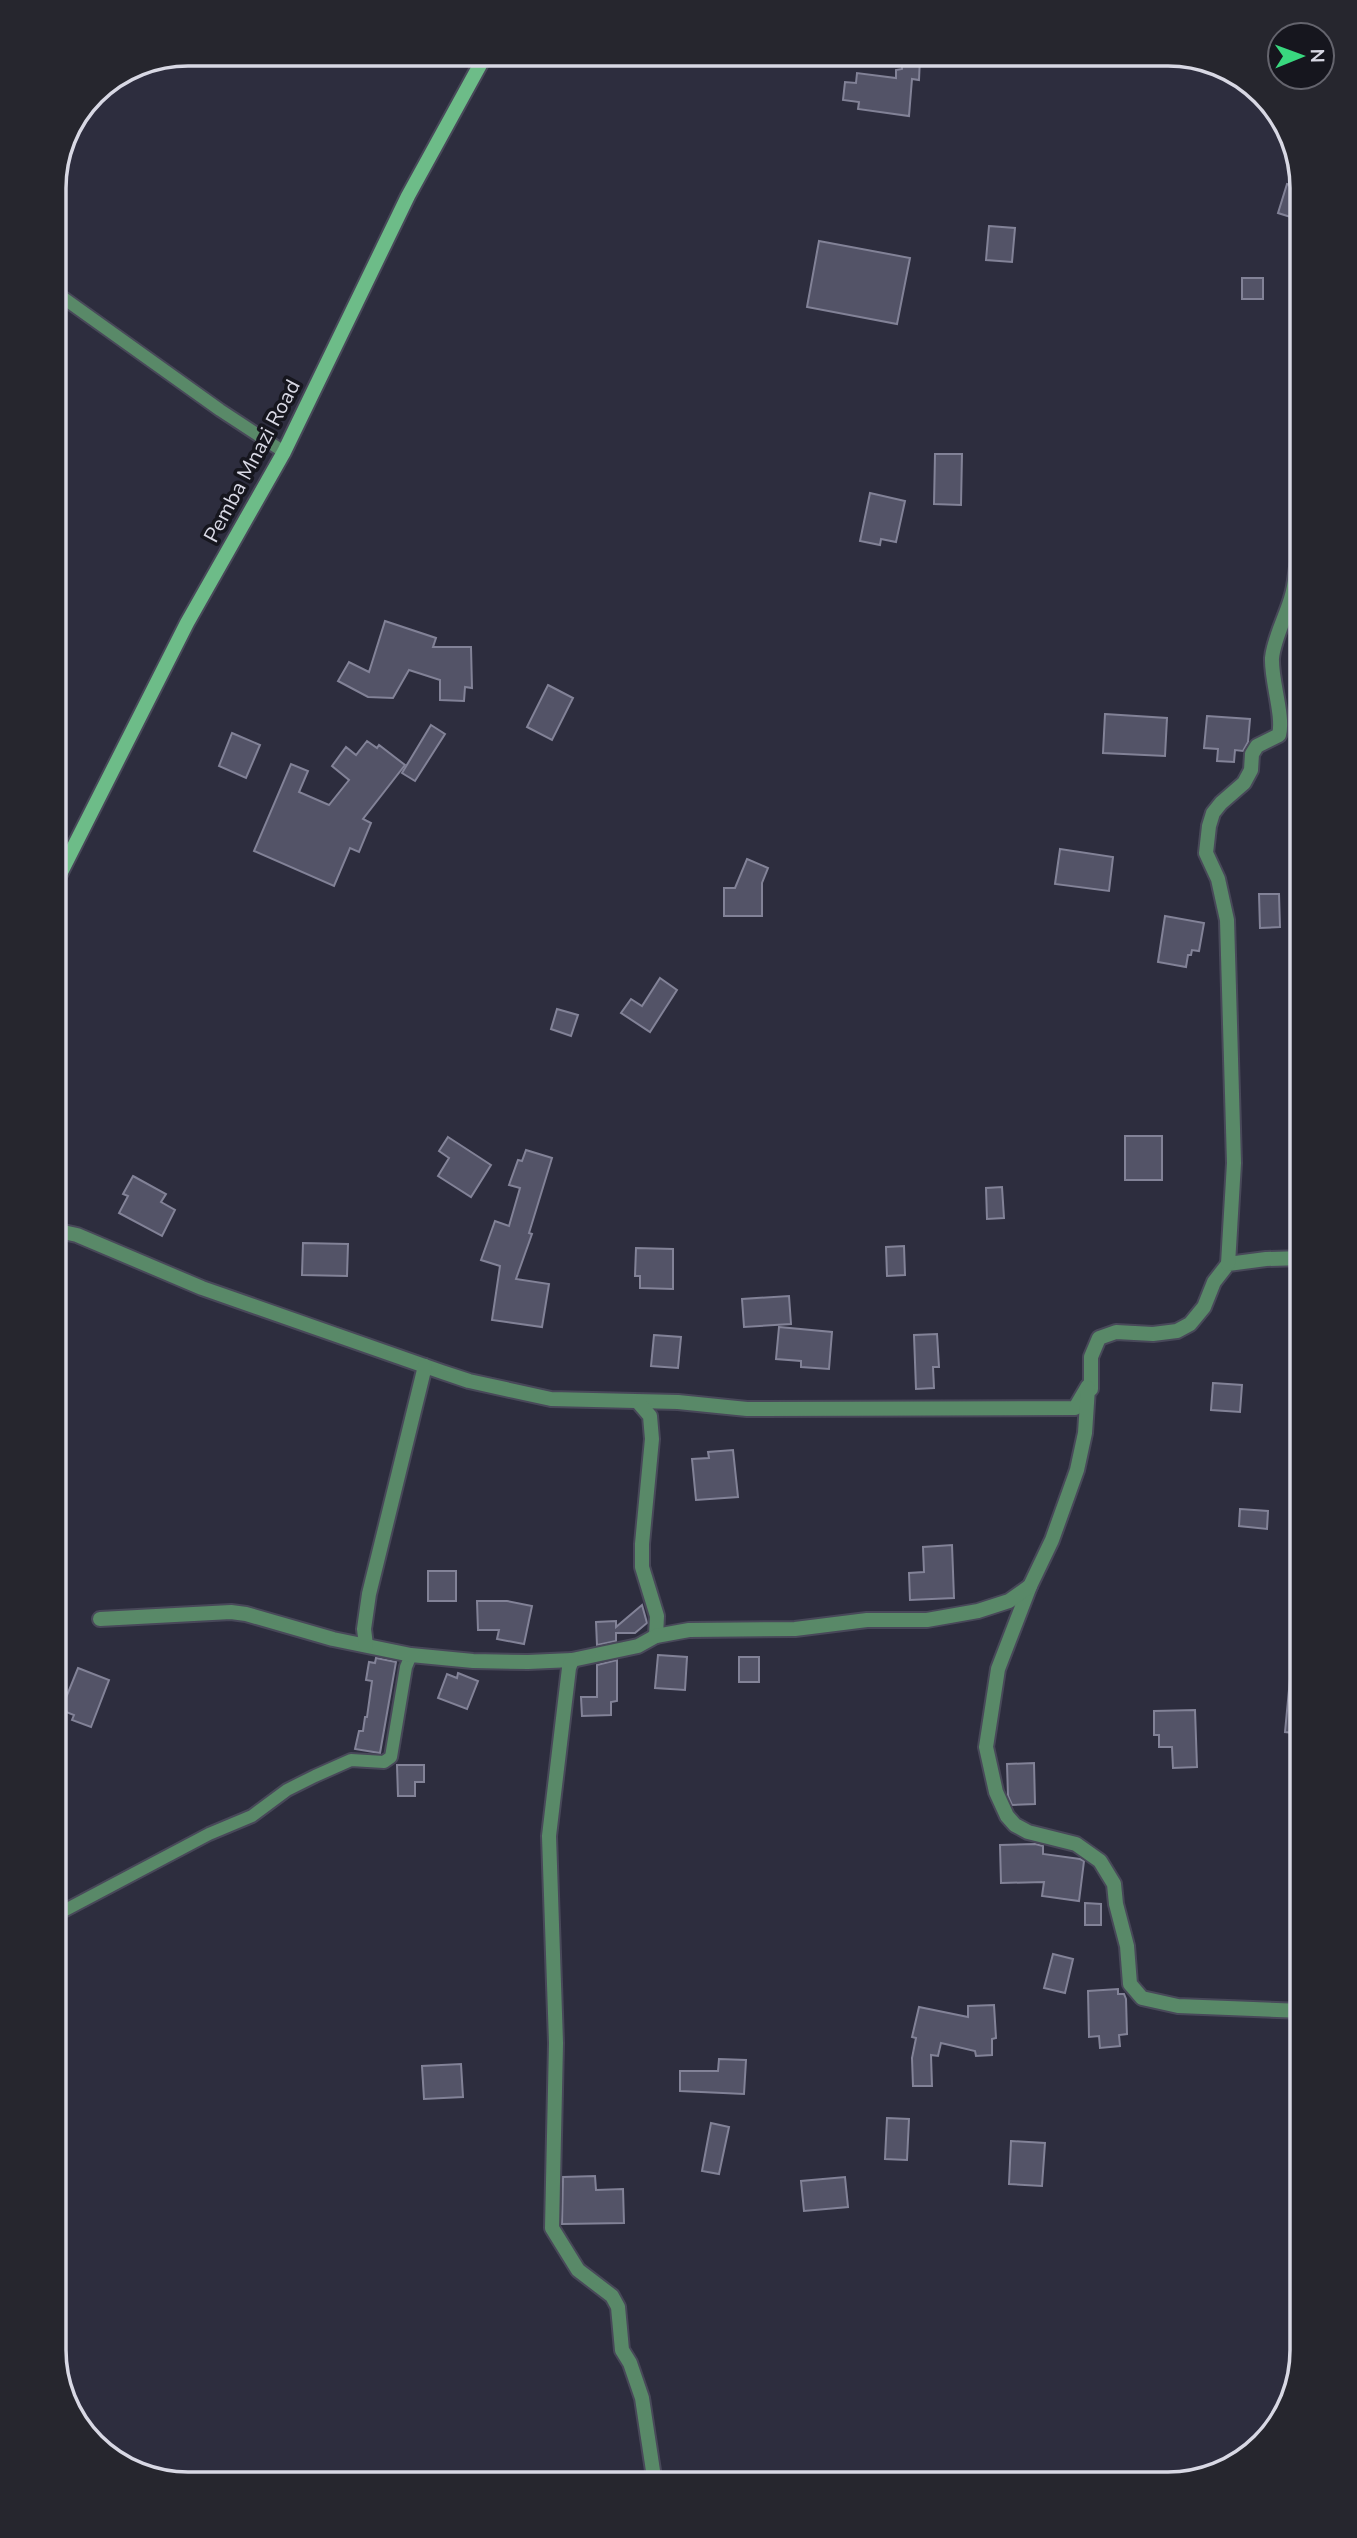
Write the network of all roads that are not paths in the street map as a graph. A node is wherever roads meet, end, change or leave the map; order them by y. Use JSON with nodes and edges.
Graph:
{"nodes":[{"id":1,"x":479,"y":66,"type":"edge"},
{"id":2,"x":67,"y":301,"type":"edge"},
{"id":3,"x":284,"y":452,"type":"junction"},
{"id":4,"x":1290,"y":602,"type":"edge"},
{"id":5,"x":67,"y":861,"type":"edge"},
{"id":6,"x":67,"y":1233,"type":"edge"},
{"id":7,"x":1290,"y":1258,"type":"edge"},
{"id":8,"x":1228,"y":1264,"type":"junction"},
{"id":9,"x":425,"y":1366,"type":"junction"},
{"id":10,"x":1088,"y":1386,"type":"junction"},
{"id":11,"x":638,"y":1402,"type":"junction"},
{"id":12,"x":1030,"y":1586,"type":"junction"},
{"id":13,"x":100,"y":1619,"type":"dead end"},
{"id":14,"x":656,"y":1636,"type":"junction"},
{"id":15,"x":366,"y":1644,"type":"junction"},
{"id":16,"x":411,"y":1655,"type":"junction"},
{"id":17,"x":572,"y":1660,"type":"junction"},
{"id":18,"x":66,"y":1910,"type":"edge"},
{"id":19,"x":1290,"y":2010,"type":"edge"},
{"id":20,"x":653,"y":2471,"type":"edge"}],
"edges":[{"from":1,"to":3,"type":"main road","name":"Pemba Mnazi Road"},
{"from":2,"to":3,"type":"lane"},
{"from":3,"to":5,"type":"main road","name":"Pemba Mnazi Road"},
{"from":4,"to":8,"type":"street"},
{"from":6,"to":9,"type":"street"},
{"from":7,"to":8,"type":"street"},
{"from":8,"to":10,"type":"street"},
{"from":9,"to":11,"type":"street"},
{"from":9,"to":15,"type":"street"},
{"from":10,"to":11,"type":"street"},
{"from":10,"to":12,"type":"street"},
{"from":11,"to":14,"type":"street"},
{"from":12,"to":14,"type":"street"},
{"from":12,"to":19,"type":"street"},
{"from":13,"to":15,"type":"street"},
{"from":14,"to":17,"type":"street"},
{"from":15,"to":16,"type":"street"},
{"from":16,"to":17,"type":"street"},
{"from":16,"to":18,"type":"lane"},
{"from":17,"to":20,"type":"street"}]}
